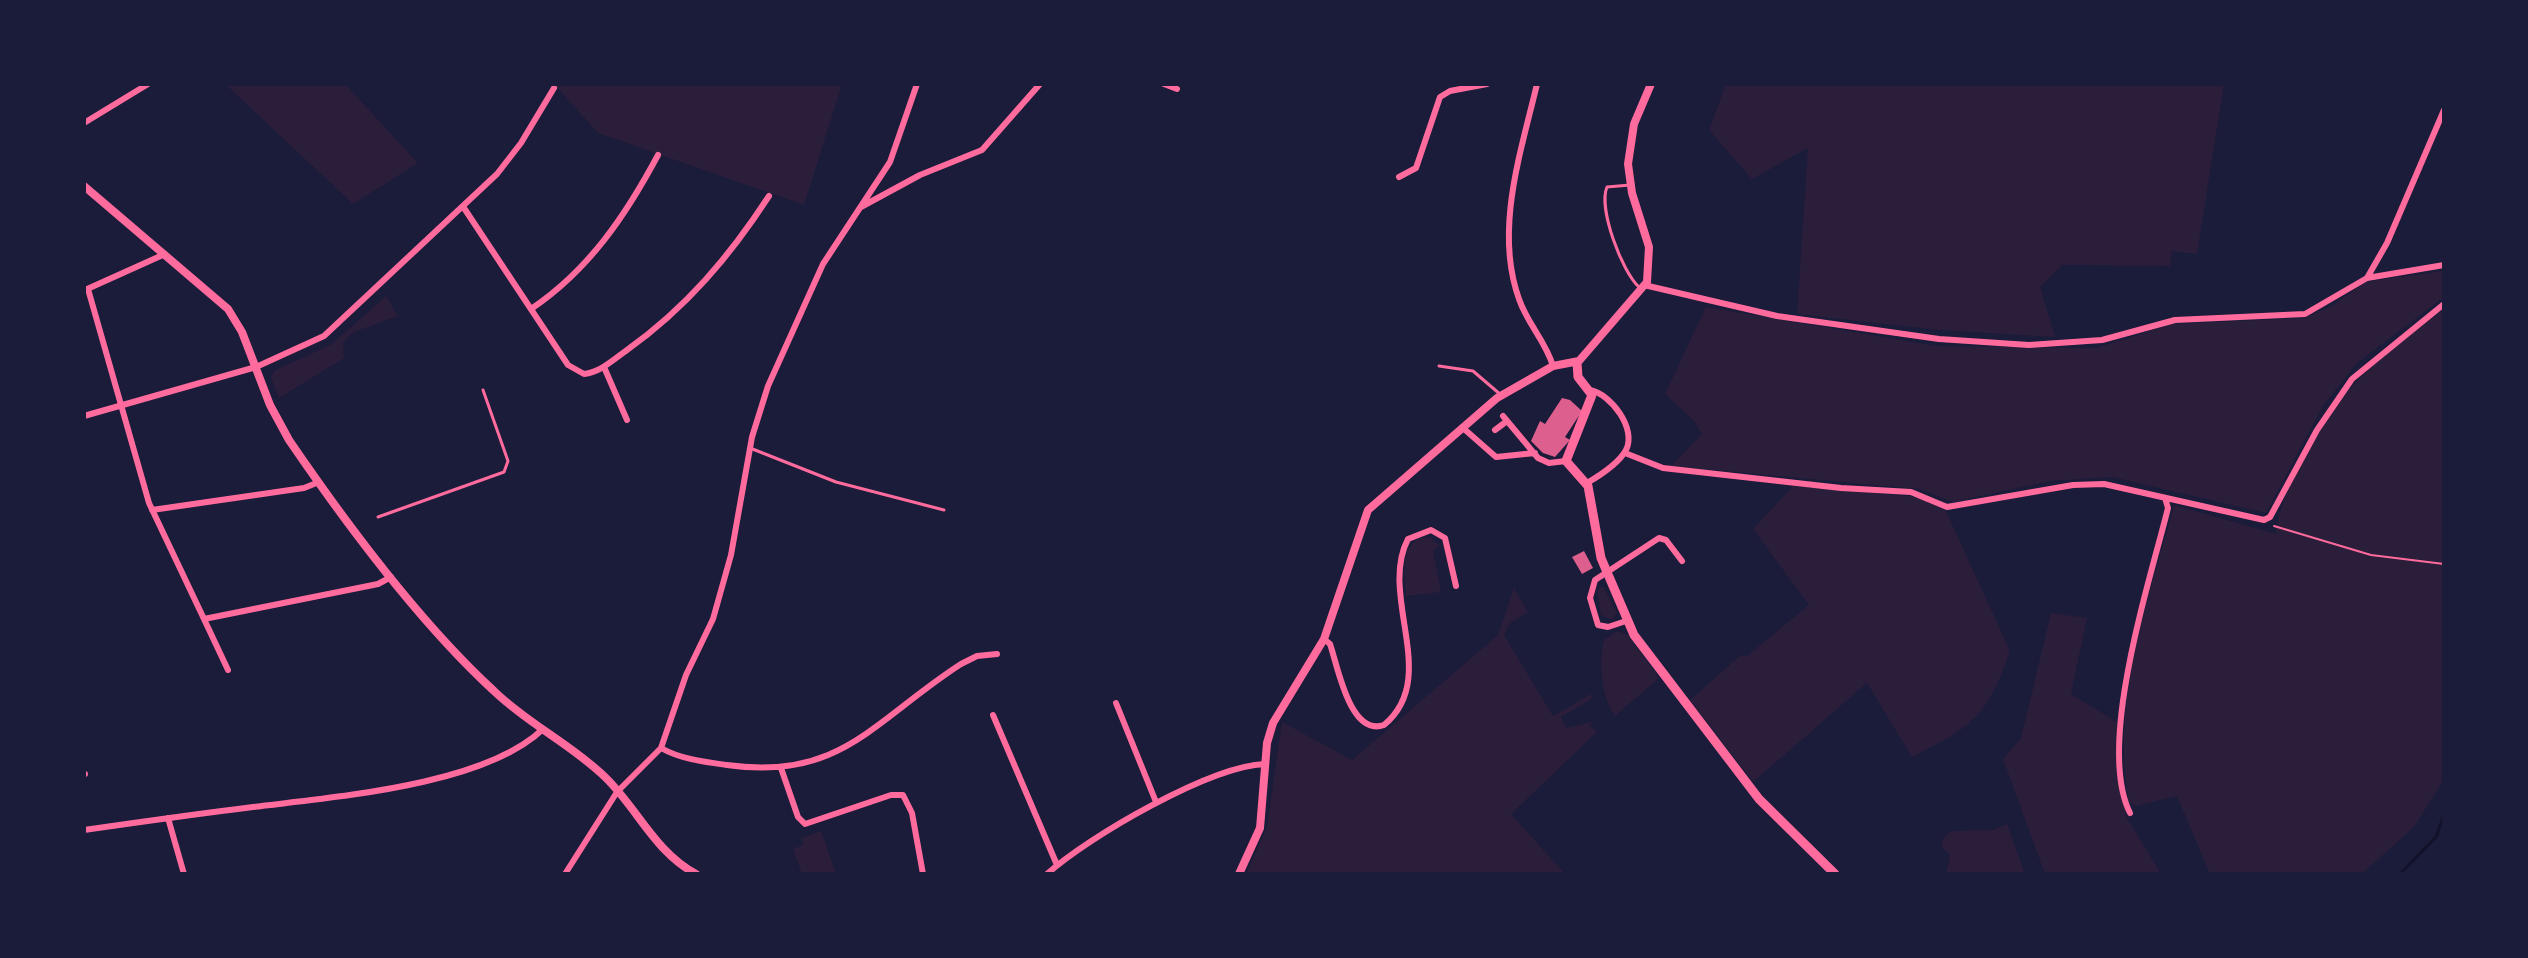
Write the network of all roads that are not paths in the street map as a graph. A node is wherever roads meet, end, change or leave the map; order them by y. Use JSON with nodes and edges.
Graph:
{"nodes":[{"id":1,"x":148,"y":84,"type":"edge"},
{"id":2,"x":917,"y":84,"type":"edge"},
{"id":3,"x":1040,"y":84,"type":"edge"},
{"id":4,"x":1164,"y":84,"type":"edge"},
{"id":5,"x":1487,"y":84,"type":"edge"},
{"id":6,"x":1537,"y":84,"type":"edge"},
{"id":7,"x":1651,"y":84,"type":"edge"},
{"id":8,"x":554,"y":88,"type":"dead end"},
{"id":9,"x":1177,"y":89,"type":"dead end"},
{"id":10,"x":2444,"y":110,"type":"edge"},
{"id":11,"x":84,"y":123,"type":"edge"},
{"id":12,"x":658,"y":155,"type":"dead end"},
{"id":13,"x":1399,"y":177,"type":"dead end"},
{"id":14,"x":1630,"y":185,"type":"junction"},
{"id":15,"x":84,"y":186,"type":"edge"},
{"id":16,"x":769,"y":196,"type":"dead end"},
{"id":17,"x":861,"y":207,"type":"junction"},
{"id":18,"x":464,"y":208,"type":"junction"},
{"id":19,"x":165,"y":254,"type":"junction"},
{"id":20,"x":2444,"y":265,"type":"edge"},
{"id":21,"x":2367,"y":278,"type":"junction"},
{"id":22,"x":1643,"y":287,"type":"junction"},
{"id":23,"x":86,"y":290,"type":"edge"},
{"id":24,"x":2444,"y":304,"type":"edge"},
{"id":25,"x":531,"y":309,"type":"junction"},
{"id":26,"x":1577,"y":363,"type":"junction"},
{"id":27,"x":1439,"y":366,"type":"dead end"},
{"id":28,"x":1553,"y":366,"type":"junction"},
{"id":29,"x":256,"y":367,"type":"junction"},
{"id":30,"x":604,"y":367,"type":"junction"},
{"id":31,"x":483,"y":390,"type":"dead end"},
{"id":32,"x":1590,"y":390,"type":"junction"},
{"id":33,"x":1501,"y":395,"type":"junction"},
{"id":34,"x":121,"y":405,"type":"junction"},
{"id":35,"x":84,"y":416,"type":"edge"},
{"id":36,"x":627,"y":420,"type":"dead end"},
{"id":37,"x":1463,"y":428,"type":"junction"},
{"id":38,"x":1495,"y":430,"type":"dead end"},
{"id":39,"x":750,"y":448,"type":"junction"},
{"id":40,"x":1535,"y":453,"type":"junction"},
{"id":41,"x":1625,"y":453,"type":"junction"},
{"id":42,"x":1566,"y":461,"type":"junction"},
{"id":43,"x":319,"y":482,"type":"junction"},
{"id":44,"x":1587,"y":483,"type":"junction"},
{"id":45,"x":2165,"y":498,"type":"junction"},
{"id":46,"x":152,"y":510,"type":"junction"},
{"id":47,"x":944,"y":510,"type":"dead end"},
{"id":48,"x":378,"y":517,"type":"dead end"},
{"id":49,"x":1682,"y":561,"type":"dead end"},
{"id":50,"x":1607,"y":574,"type":"junction"},
{"id":51,"x":392,"y":576,"type":"junction"},
{"id":52,"x":1456,"y":586,"type":"dead end"},
{"id":53,"x":204,"y":619,"type":"junction"},
{"id":54,"x":1626,"y":621,"type":"junction"},
{"id":55,"x":1324,"y":639,"type":"junction"},
{"id":56,"x":997,"y":654,"type":"dead end"},
{"id":57,"x":228,"y":670,"type":"dead end"},
{"id":58,"x":1116,"y":703,"type":"dead end"},
{"id":59,"x":993,"y":715,"type":"dead end"},
{"id":60,"x":543,"y":729,"type":"junction"},
{"id":61,"x":661,"y":748,"type":"junction"},
{"id":62,"x":1265,"y":764,"type":"junction"},
{"id":63,"x":781,"y":768,"type":"junction"},
{"id":64,"x":617,"y":792,"type":"junction"},
{"id":65,"x":1156,"y":802,"type":"junction"},
{"id":66,"x":2130,"y":813,"type":"dead end"},
{"id":67,"x":168,"y":818,"type":"junction"},
{"id":68,"x":84,"y":830,"type":"edge"},
{"id":69,"x":1057,"y":865,"type":"junction"},
{"id":70,"x":184,"y":874,"type":"edge"},
{"id":71,"x":565,"y":874,"type":"edge"},
{"id":72,"x":696,"y":874,"type":"edge"},
{"id":73,"x":923,"y":874,"type":"edge"},
{"id":74,"x":1047,"y":874,"type":"edge"},
{"id":75,"x":1239,"y":874,"type":"edge"},
{"id":76,"x":1835,"y":874,"type":"edge"}],
"edges":[{"from":1,"to":11,"type":"street"},
{"from":2,"to":17,"type":"street"},
{"from":3,"to":17,"type":"street"},
{"from":4,"to":9,"type":"street"},
{"from":5,"to":13,"type":"street"},
{"from":6,"to":28,"type":"street"},
{"from":7,"to":14,"type":"street"},
{"from":8,"to":18,"type":"street"},
{"from":10,"to":21,"type":"street"},
{"from":12,"to":25,"type":"street"},
{"from":14,"to":22,"type":"street"},
{"from":14,"to":22,"type":"lane"},
{"from":15,"to":19,"type":"street"},
{"from":16,"to":30,"type":"street"},
{"from":17,"to":39,"type":"street"},
{"from":18,"to":25,"type":"street"},
{"from":18,"to":29,"type":"street"},
{"from":19,"to":23,"type":"street"},
{"from":19,"to":29,"type":"street"},
{"from":20,"to":21,"type":"street"},
{"from":21,"to":22,"type":"street"},
{"from":22,"to":26,"type":"street"},
{"from":23,"to":34,"type":"street"},
{"from":24,"to":45,"type":"street"},
{"from":25,"to":30,"type":"street"},
{"from":26,"to":28,"type":"street"},
{"from":26,"to":32,"type":"main road"},
{"from":27,"to":33,"type":"lane"},
{"from":28,"to":33,"type":"street"},
{"from":29,"to":34,"type":"street"},
{"from":29,"to":43,"type":"street"},
{"from":30,"to":36,"type":"street"},
{"from":31,"to":48,"type":"lane"},
{"from":32,"to":41,"type":"street"},
{"from":32,"to":42,"type":"main road"},
{"from":33,"to":37,"type":"street"},
{"from":34,"to":35,"type":"street"},
{"from":34,"to":46,"type":"street"},
{"from":37,"to":40,"type":"street"},
{"from":37,"to":55,"type":"street"},
{"from":38,"to":40,"type":"street"},
{"from":39,"to":47,"type":"lane"},
{"from":39,"to":61,"type":"street"},
{"from":40,"to":42,"type":"street"},
{"from":41,"to":44,"type":"street"},
{"from":41,"to":45,"type":"street"},
{"from":42,"to":44,"type":"main road"},
{"from":43,"to":46,"type":"street"},
{"from":43,"to":51,"type":"street"},
{"from":44,"to":50,"type":"main road"},
{"from":45,"to":66,"type":"street"},
{"from":46,"to":53,"type":"street"},
{"from":49,"to":50,"type":"street"},
{"from":50,"to":54,"type":"main road"},
{"from":50,"to":54,"type":"street"},
{"from":51,"to":53,"type":"street"},
{"from":51,"to":60,"type":"street"},
{"from":52,"to":55,"type":"street"},
{"from":53,"to":57,"type":"street"},
{"from":54,"to":76,"type":"main road"},
{"from":55,"to":62,"type":"street"},
{"from":56,"to":63,"type":"street"},
{"from":58,"to":65,"type":"street"},
{"from":59,"to":69,"type":"street"},
{"from":60,"to":64,"type":"street"},
{"from":60,"to":67,"type":"street"},
{"from":61,"to":63,"type":"street"},
{"from":61,"to":64,"type":"street"},
{"from":62,"to":65,"type":"street"},
{"from":62,"to":75,"type":"street"},
{"from":63,"to":73,"type":"street"},
{"from":64,"to":71,"type":"street"},
{"from":64,"to":72,"type":"street"},
{"from":65,"to":69,"type":"street"},
{"from":67,"to":68,"type":"street"},
{"from":67,"to":70,"type":"street"},
{"from":69,"to":74,"type":"street"}]}
